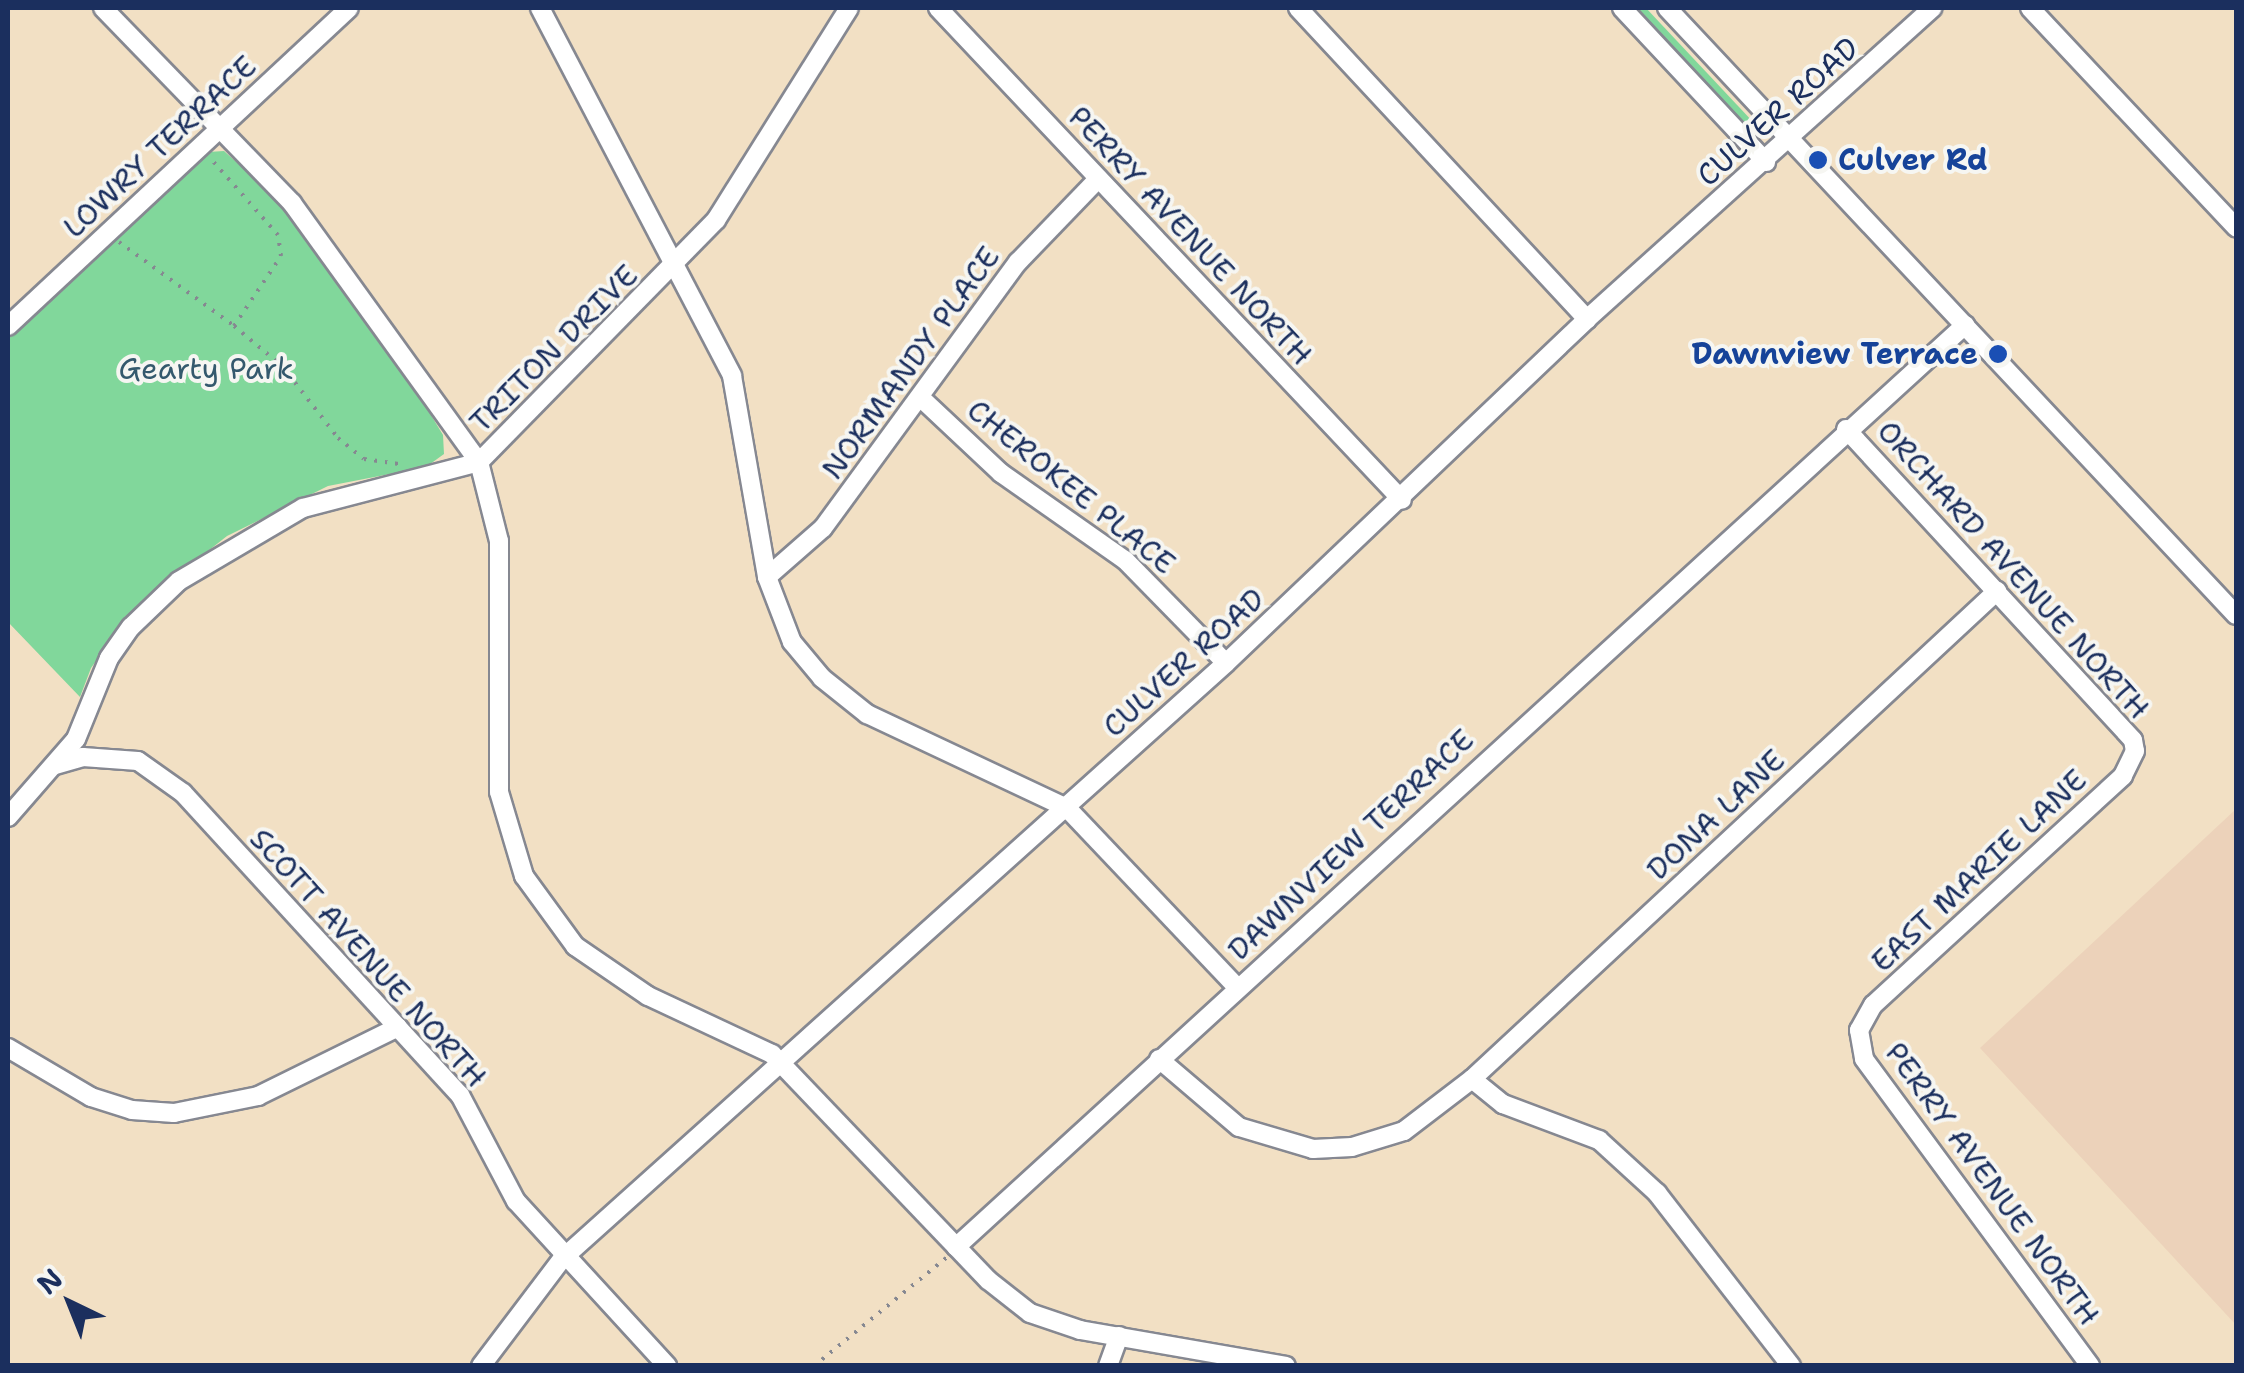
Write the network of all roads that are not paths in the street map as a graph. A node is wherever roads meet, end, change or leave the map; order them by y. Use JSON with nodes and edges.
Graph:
{"nodes":[{"id":1,"x":104,"y":8,"type":"edge"},
{"id":2,"x":350,"y":8,"type":"edge"},
{"id":3,"x":540,"y":8,"type":"edge"},
{"id":4,"x":849,"y":8,"type":"edge"},
{"id":5,"x":938,"y":8,"type":"edge"},
{"id":6,"x":1298,"y":8,"type":"edge"},
{"id":7,"x":1622,"y":8,"type":"edge"},
{"id":8,"x":1667,"y":8,"type":"edge"},
{"id":9,"x":1934,"y":8,"type":"edge"},
{"id":10,"x":2030,"y":8,"type":"edge"},
{"id":11,"x":219,"y":130,"type":"junction"},
{"id":12,"x":1790,"y":140,"type":"junction"},
{"id":13,"x":1766,"y":162,"type":"junction"},
{"id":14,"x":1098,"y":179,"type":"junction"},
{"id":15,"x":2236,"y":227,"type":"edge"},
{"id":16,"x":678,"y":264,"type":"junction"},
{"id":17,"x":1587,"y":319,"type":"junction"},
{"id":18,"x":9,"y":322,"type":"edge"},
{"id":19,"x":1964,"y":325,"type":"junction"},
{"id":20,"x":921,"y":398,"type":"junction"},
{"id":21,"x":1846,"y":429,"type":"junction"},
{"id":22,"x":479,"y":462,"type":"junction"},
{"id":23,"x":1402,"y":500,"type":"junction"},
{"id":24,"x":767,"y":577,"type":"junction"},
{"id":25,"x":1997,"y":591,"type":"junction"},
{"id":26,"x":2236,"y":615,"type":"edge"},
{"id":27,"x":1226,"y":663,"type":"junction"},
{"id":28,"x":2135,"y":751,"type":"joint"},
{"id":29,"x":55,"y":765,"type":"junction"},
{"id":30,"x":1067,"y":808,"type":"junction"},
{"id":31,"x":8,"y":817,"type":"edge"},
{"id":32,"x":1237,"y":986,"type":"junction"},
{"id":33,"x":398,"y":1027,"type":"junction"},
{"id":34,"x":1859,"y":1030,"type":"joint"},
{"id":35,"x":8,"y":1048,"type":"edge"},
{"id":36,"x":1159,"y":1060,"type":"junction"},
{"id":37,"x":783,"y":1064,"type":"junction"},
{"id":38,"x":1472,"y":1080,"type":"junction"},
{"id":39,"x":950,"y":1253,"type":"junction"},
{"id":40,"x":567,"y":1256,"type":"junction"},
{"id":41,"x":1119,"y":1336,"type":"junction"},
{"id":42,"x":481,"y":1366,"type":"edge"},
{"id":43,"x":667,"y":1366,"type":"edge"},
{"id":44,"x":1108,"y":1366,"type":"edge"},
{"id":45,"x":1286,"y":1366,"type":"edge"},
{"id":46,"x":1791,"y":1366,"type":"edge"},
{"id":47,"x":2090,"y":1366,"type":"edge"}],
"edges":[{"from":1,"to":11,"type":"street"},
{"from":2,"to":11,"type":"street","name":"LOWRY TERRACE"},
{"from":3,"to":16,"type":"street"},
{"from":4,"to":16,"type":"street","name":"TRITON DRIVE"},
{"from":5,"to":14,"type":"street","name":"PERRY AVENUE NORTH"},
{"from":6,"to":17,"type":"street"},
{"from":7,"to":13,"type":"street"},
{"from":8,"to":12,"type":"street"},
{"from":9,"to":12,"type":"street","name":"CULVER ROAD"},
{"from":10,"to":15,"type":"street"},
{"from":11,"to":18,"type":"street","name":"LOWRY TERRACE"},
{"from":11,"to":22,"type":"street"},
{"from":12,"to":13,"type":"street","name":"CULVER ROAD"},
{"from":12,"to":19,"type":"street"},
{"from":13,"to":17,"type":"street","name":"CULVER ROAD"},
{"from":14,"to":20,"type":"street","name":"NORMANDY PLACE"},
{"from":14,"to":23,"type":"street","name":"PERRY AVENUE NORTH"},
{"from":16,"to":22,"type":"street","name":"TRITON DRIVE"},
{"from":16,"to":24,"type":"street"},
{"from":17,"to":23,"type":"street","name":"CULVER ROAD"},
{"from":19,"to":21,"type":"street","name":"DAWNVIEW TERRACE"},
{"from":19,"to":26,"type":"street"},
{"from":20,"to":24,"type":"street","name":"NORMANDY PLACE"},
{"from":20,"to":27,"type":"street","name":"CHEROKEE PLACE"},
{"from":21,"to":25,"type":"street","name":"ORCHARD AVENUE NORTH"},
{"from":21,"to":32,"type":"street","name":"DAWNVIEW TERRACE"},
{"from":22,"to":29,"type":"street","name":"TRITON DRIVE"},
{"from":22,"to":37,"type":"street"},
{"from":23,"to":27,"type":"street","name":"CULVER ROAD"},
{"from":24,"to":30,"type":"street"},
{"from":25,"to":28,"type":"street","name":"ORCHARD AVENUE NORTH"},
{"from":25,"to":38,"type":"street","name":"DONA LANE"},
{"from":27,"to":30,"type":"street","name":"CULVER ROAD"},
{"from":28,"to":34,"type":"street","name":"EAST MARIE LANE"},
{"from":29,"to":31,"type":"street","name":"TRITON DRIVE"},
{"from":29,"to":33,"type":"street","name":"SCOTT AVENUE NORTH"},
{"from":30,"to":32,"type":"street"},
{"from":30,"to":37,"type":"street","name":"CULVER ROAD"},
{"from":32,"to":36,"type":"street","name":"DAWNVIEW TERRACE"},
{"from":33,"to":35,"type":"street"},
{"from":33,"to":40,"type":"street","name":"SCOTT AVENUE NORTH"},
{"from":34,"to":47,"type":"street","name":"PERRY AVENUE NORTH"},
{"from":36,"to":38,"type":"street","name":"DONA LANE"},
{"from":36,"to":39,"type":"street","name":"DAWNVIEW TERRACE"},
{"from":37,"to":39,"type":"street"},
{"from":37,"to":40,"type":"street","name":"CULVER ROAD"},
{"from":38,"to":46,"type":"street"},
{"from":39,"to":41,"type":"street"},
{"from":40,"to":42,"type":"street","name":"CULVER ROAD"},
{"from":40,"to":43,"type":"street","name":"SCOTT AVENUE NORTH"},
{"from":41,"to":44,"type":"street"},
{"from":41,"to":45,"type":"street"}]}
